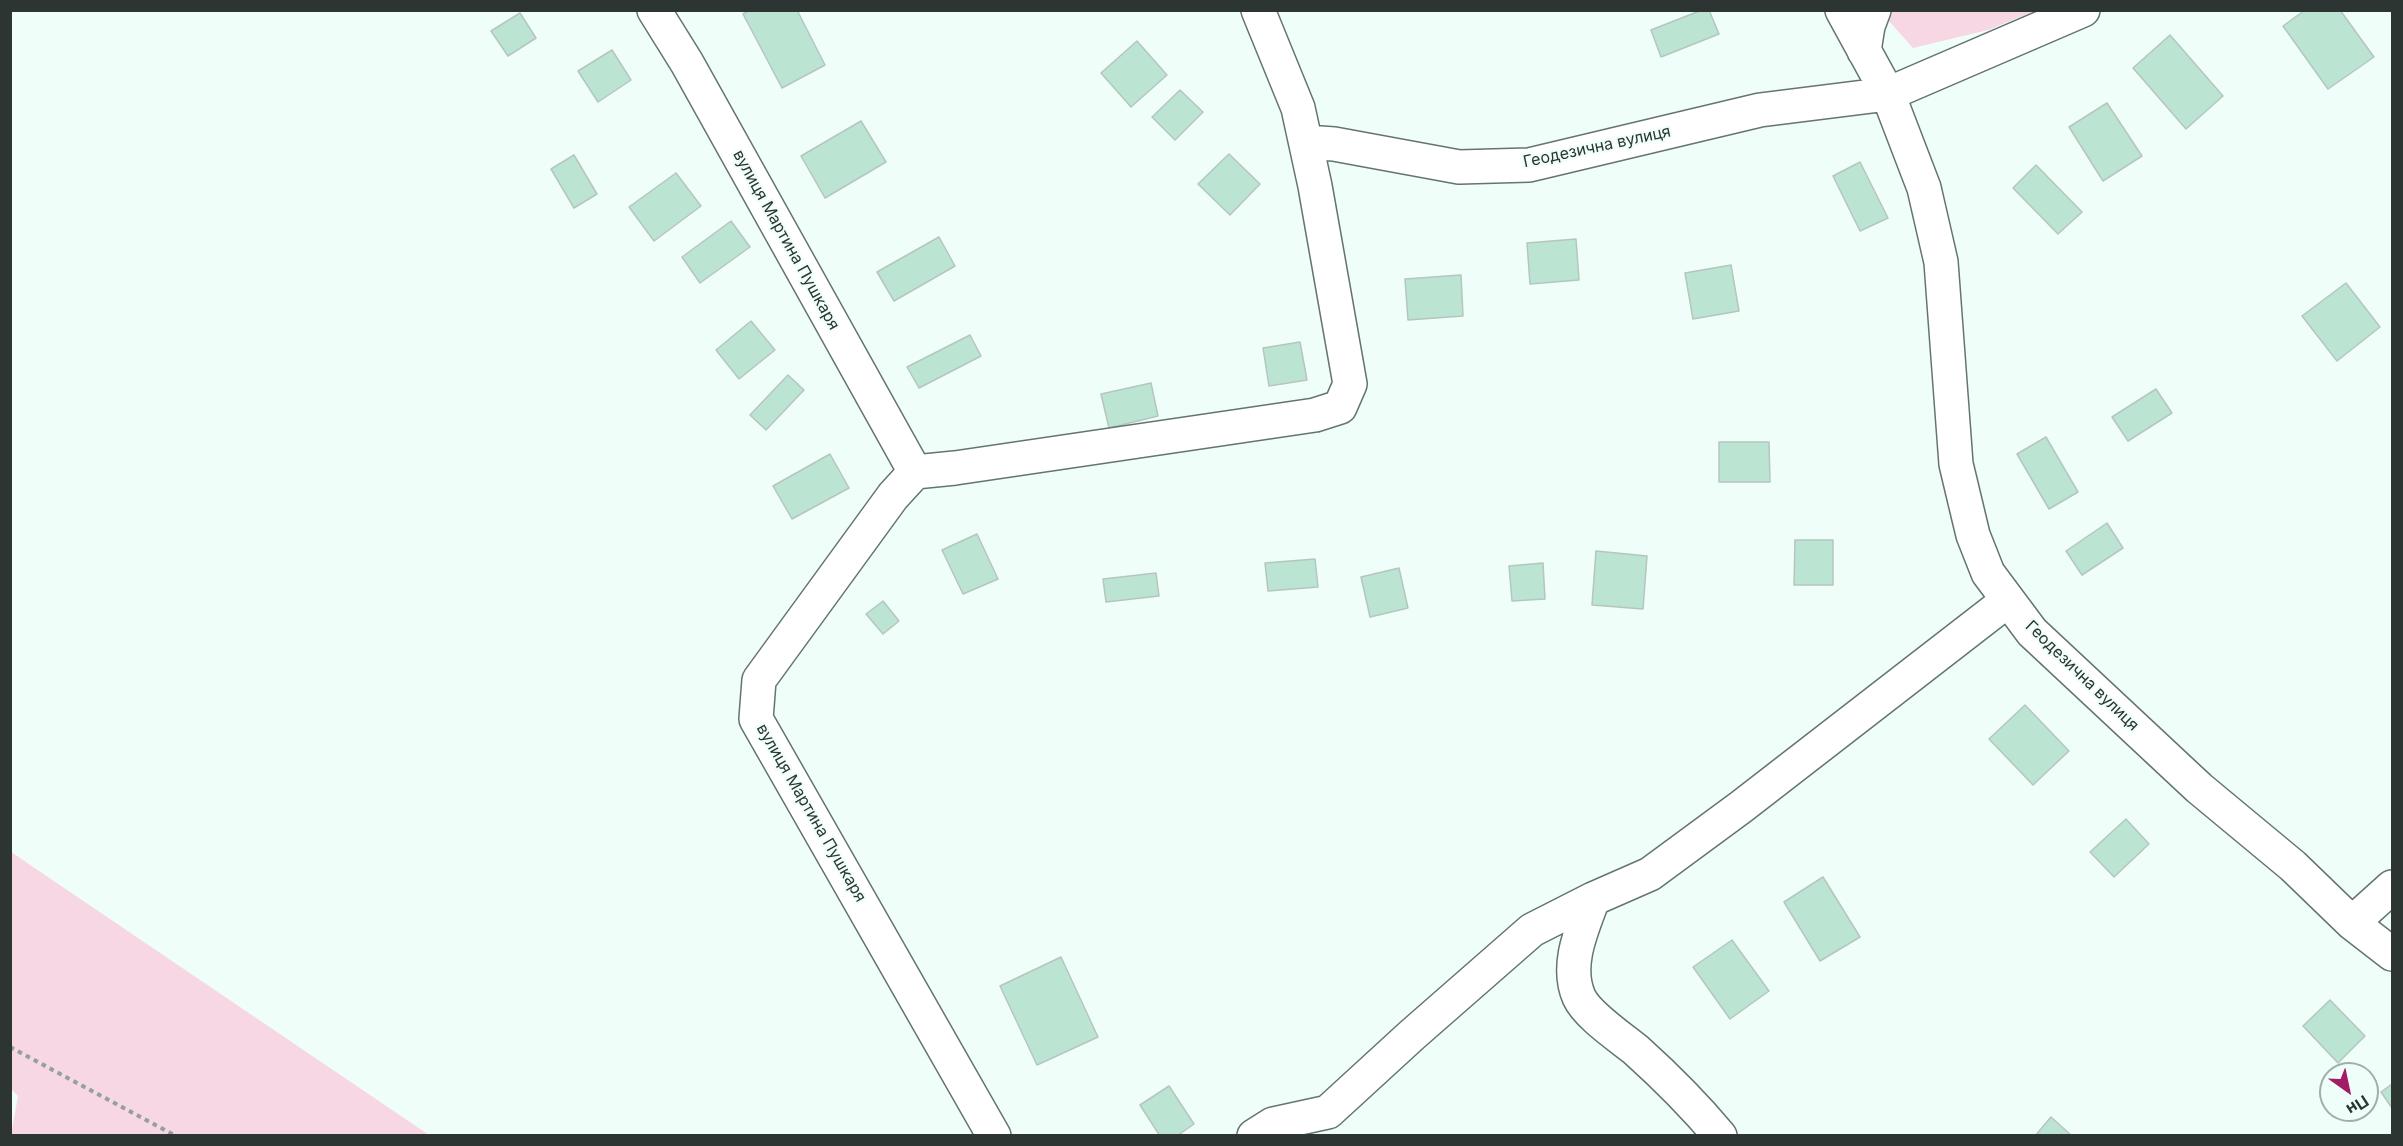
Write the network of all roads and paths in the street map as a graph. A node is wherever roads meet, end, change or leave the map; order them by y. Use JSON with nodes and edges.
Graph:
{"nodes":[{"id":1,"x":654,"y":10,"type":"edge"},
{"id":2,"x":1258,"y":10,"type":"edge"},
{"id":3,"x":1842,"y":10,"type":"edge"},
{"id":4,"x":1874,"y":10,"type":"edge"},
{"id":5,"x":2083,"y":10,"type":"edge"},
{"id":6,"x":1864,"y":51,"type":"junction"},
{"id":7,"x":1888,"y":94,"type":"junction"},
{"id":8,"x":1306,"y":142,"type":"junction"},
{"id":9,"x":915,"y":472,"type":"junction"},
{"id":10,"x":2007,"y":601,"type":"junction"},
{"id":11,"x":2392,"y":887,"type":"edge"},
{"id":12,"x":1593,"y":899,"type":"junction"},
{"id":13,"x":2352,"y":923,"type":"junction"},
{"id":14,"x":2392,"y":954,"type":"edge"},
{"id":15,"x":10,"y":1047,"type":"edge"},
{"id":16,"x":1334,"y":1124,"type":"edge"},
{"id":17,"x":176,"y":1136,"type":"edge"},
{"id":18,"x":994,"y":1136,"type":"edge"},
{"id":19,"x":1254,"y":1136,"type":"edge"},
{"id":20,"x":1720,"y":1136,"type":"edge"}],
"edges":[{"from":1,"to":9,"type":"street","name":"вулиця Мартина Пушкаря"},
{"from":2,"to":8,"type":"street"},
{"from":3,"to":6,"type":"street","name":"Геодезична вулиця"},
{"from":4,"to":6,"type":"street"},
{"from":5,"to":7,"type":"street","name":"Геодезична вулиця"},
{"from":6,"to":7,"type":"street","name":"Геодезична вулиця"},
{"from":7,"to":8,"type":"street","name":"Геодезична вулиця"},
{"from":7,"to":10,"type":"street","name":"Геодезична вулиця"},
{"from":8,"to":9,"type":"street"},
{"from":9,"to":18,"type":"street","name":"вулиця Мартина Пушкаря"},
{"from":10,"to":12,"type":"street"},
{"from":10,"to":13,"type":"street","name":"Геодезична вулиця"},
{"from":11,"to":13,"type":"street"},
{"from":12,"to":16,"type":"street"},
{"from":12,"to":20,"type":"street"},
{"from":13,"to":14,"type":"street","name":"Геодезична вулиця"},
{"from":15,"to":17,"type":"path"},
{"from":16,"to":19,"type":"street"}]}
